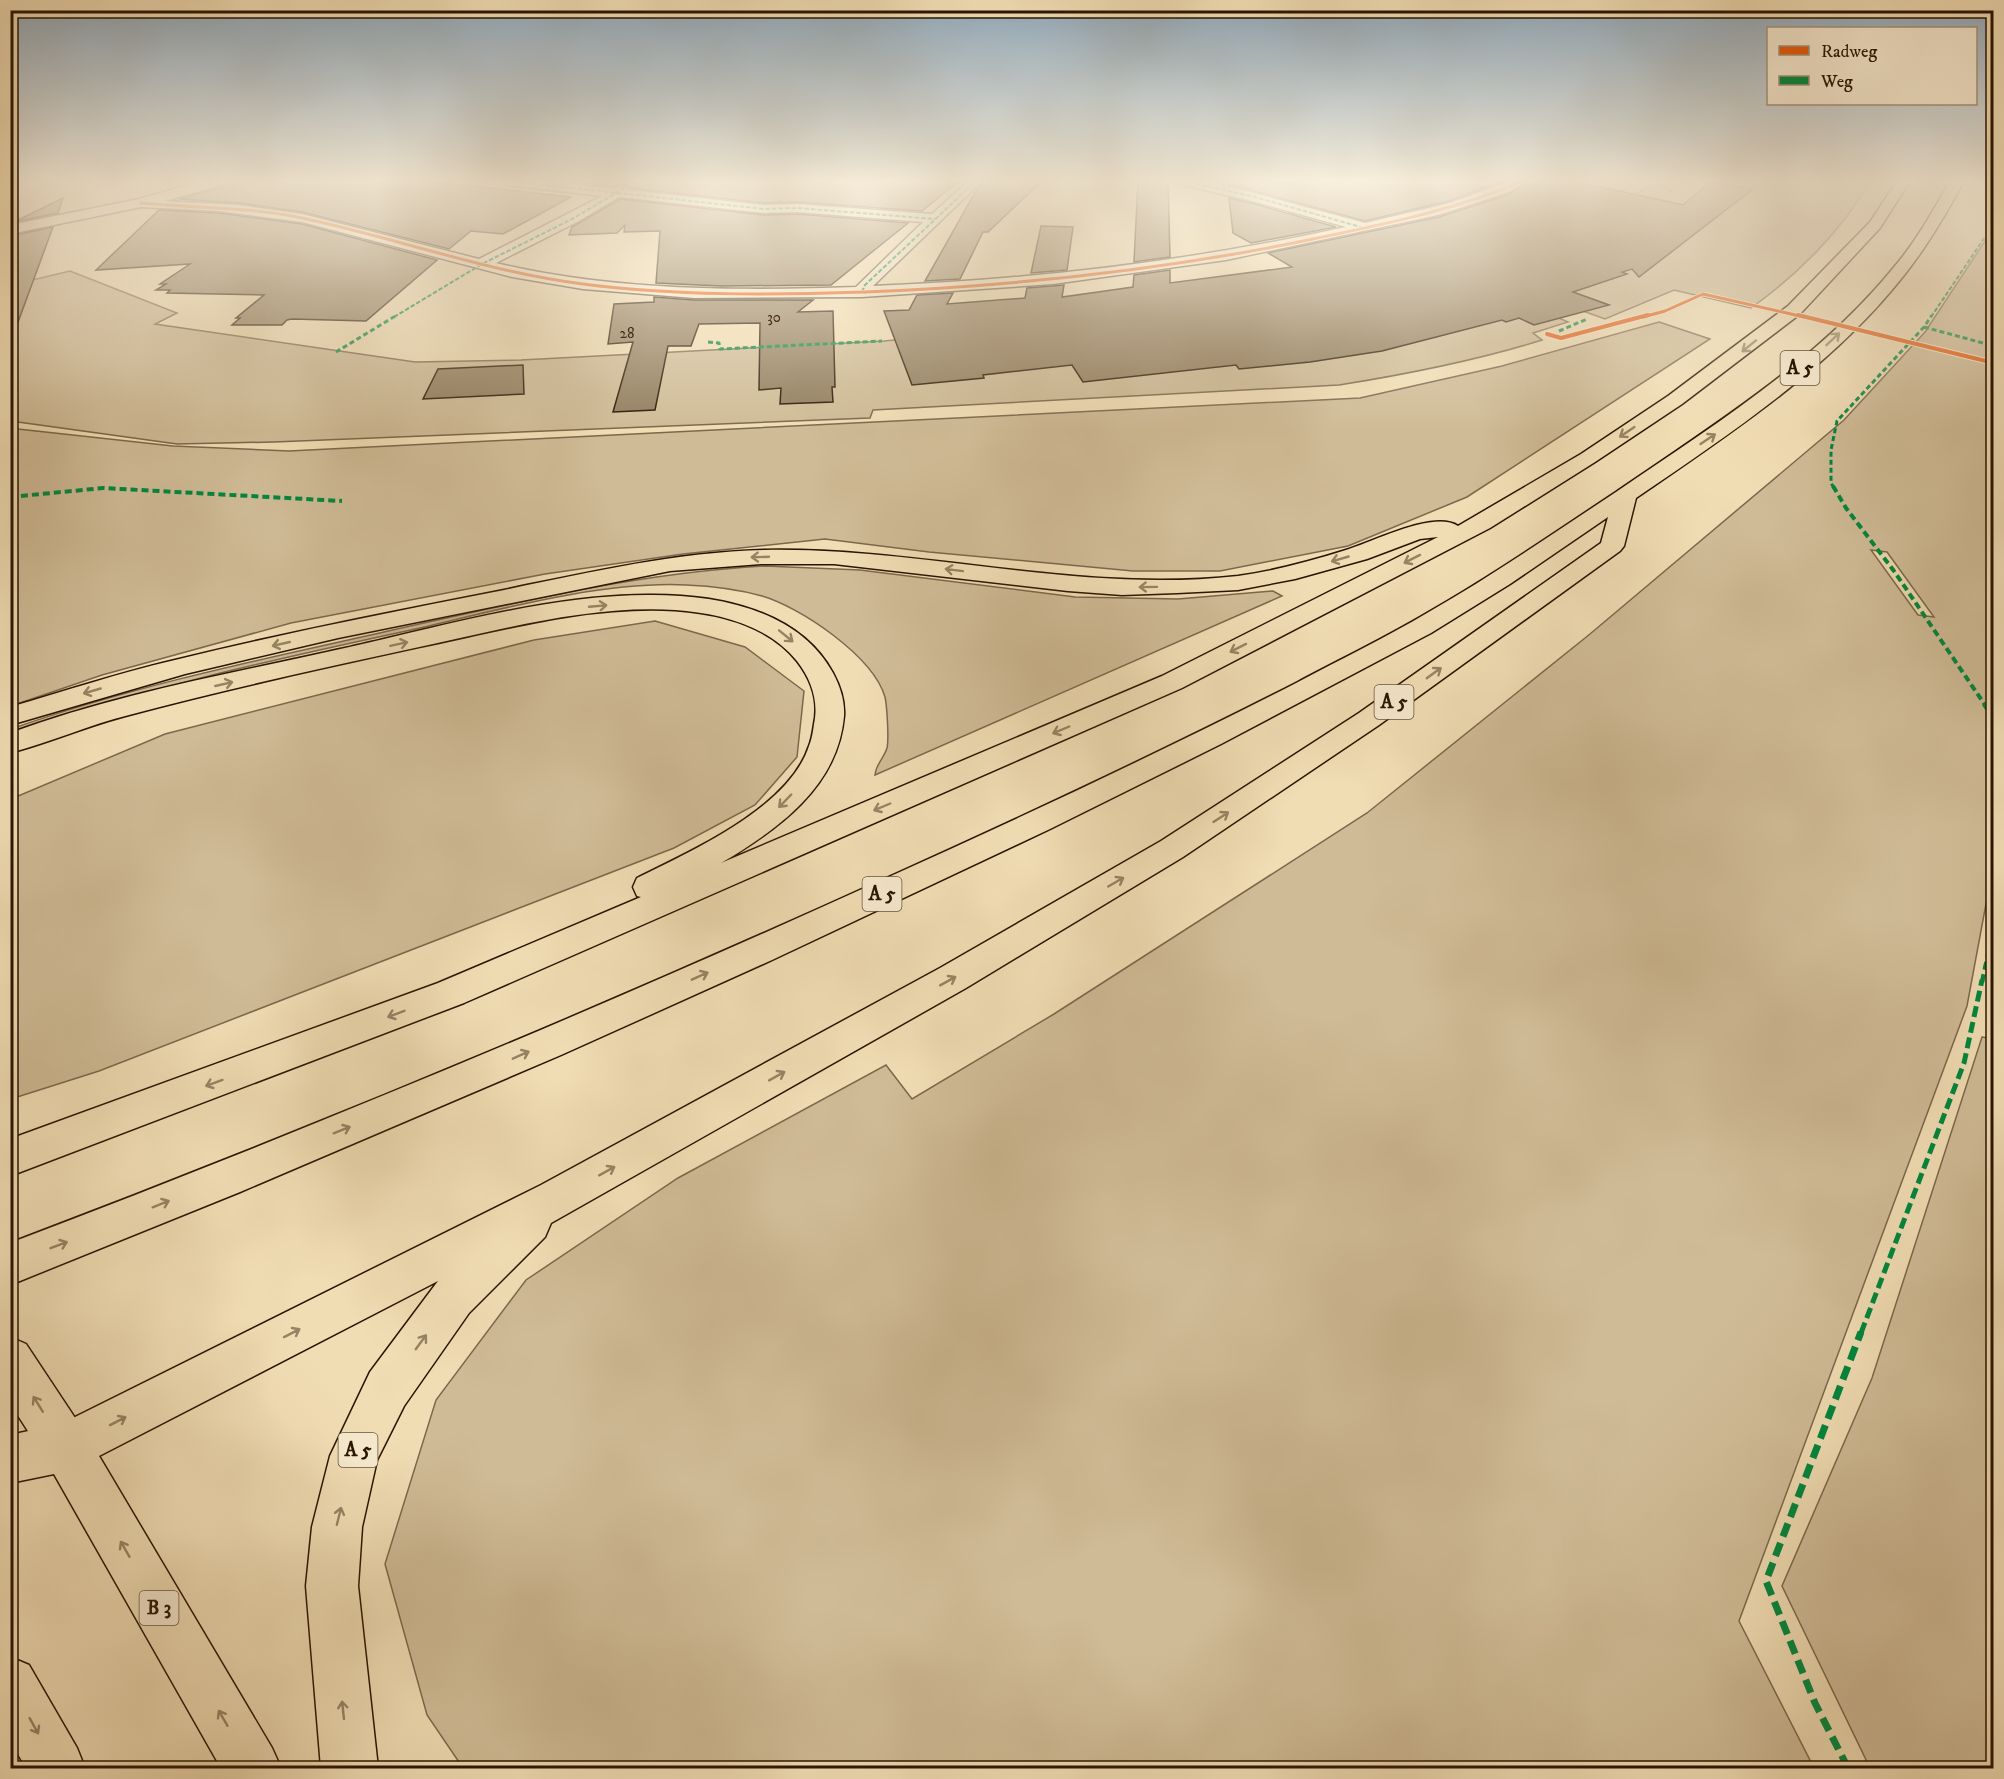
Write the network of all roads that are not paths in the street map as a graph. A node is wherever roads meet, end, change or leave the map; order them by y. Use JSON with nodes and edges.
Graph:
{"nodes":[{"id":1,"x":482,"y":264,"type":"edge"},
{"id":2,"x":887,"y":264,"type":"edge"},
{"id":3,"x":1171,"y":264,"type":"edge"},
{"id":4,"x":1838,"y":264,"type":"edge"},
{"id":5,"x":1903,"y":264,"type":"edge"},
{"id":6,"x":862,"y":292,"type":"junction"},
{"id":7,"x":1625,"y":496,"type":"junction"},
{"id":8,"x":1482,"y":523,"type":"junction"},
{"id":9,"x":167,"y":697,"type":"junction"},
{"id":10,"x":10,"y":716,"type":"edge"},
{"id":11,"x":10,"y":744,"type":"edge"},
{"id":12,"x":10,"y":762,"type":"edge"},
{"id":13,"x":451,"y":993,"type":"junction"},
{"id":14,"x":25,"y":1153,"type":"edge"},
{"id":15,"x":556,"y":1199,"type":"junction"},
{"id":16,"x":10,"y":1264,"type":"edge"},
{"id":17,"x":10,"y":1360,"type":"edge"},
{"id":18,"x":66,"y":1447,"type":"junction"},
{"id":19,"x":10,"y":1459,"type":"edge"},
{"id":20,"x":10,"y":1684,"type":"edge"},
{"id":21,"x":57,"y":1768,"type":"edge"},
{"id":22,"x":252,"y":1768,"type":"edge"},
{"id":23,"x":350,"y":1768,"type":"edge"}],
"edges":[{"from":1,"to":6,"type":"street"},
{"from":2,"to":6,"type":"street"},
{"from":3,"to":6,"type":"street"},
{"from":4,"to":8,"type":"main road","number":"A 5","one_way":true},
{"from":7,"to":5,"type":"main road","number":"A 5","one_way":true},
{"from":15,"to":7,"type":"main road","number":"A 5","one_way":true},
{"from":16,"to":7,"type":"main road","number":"A 5","one_way":true},
{"from":8,"to":10,"type":"main road","one_way":true},
{"from":8,"to":13,"type":"main road","number":"A 5","one_way":true},
{"from":9,"to":11,"type":"main road"},
{"from":9,"to":12,"type":"main road"},
{"from":9,"to":13,"type":"main road","one_way":true},
{"from":13,"to":14,"type":"main road","number":"A 5","one_way":true},
{"from":18,"to":15,"type":"main road","number":"A 5","one_way":true},
{"from":23,"to":15,"type":"main road","number":"A 5","one_way":true},
{"from":18,"to":17,"type":"main road","number":"B 3","one_way":true},
{"from":18,"to":19,"type":"main road","number":"A 5"},
{"from":22,"to":18,"type":"main road","number":"B 3","one_way":true},
{"from":20,"to":21,"type":"main road","one_way":true}]}
